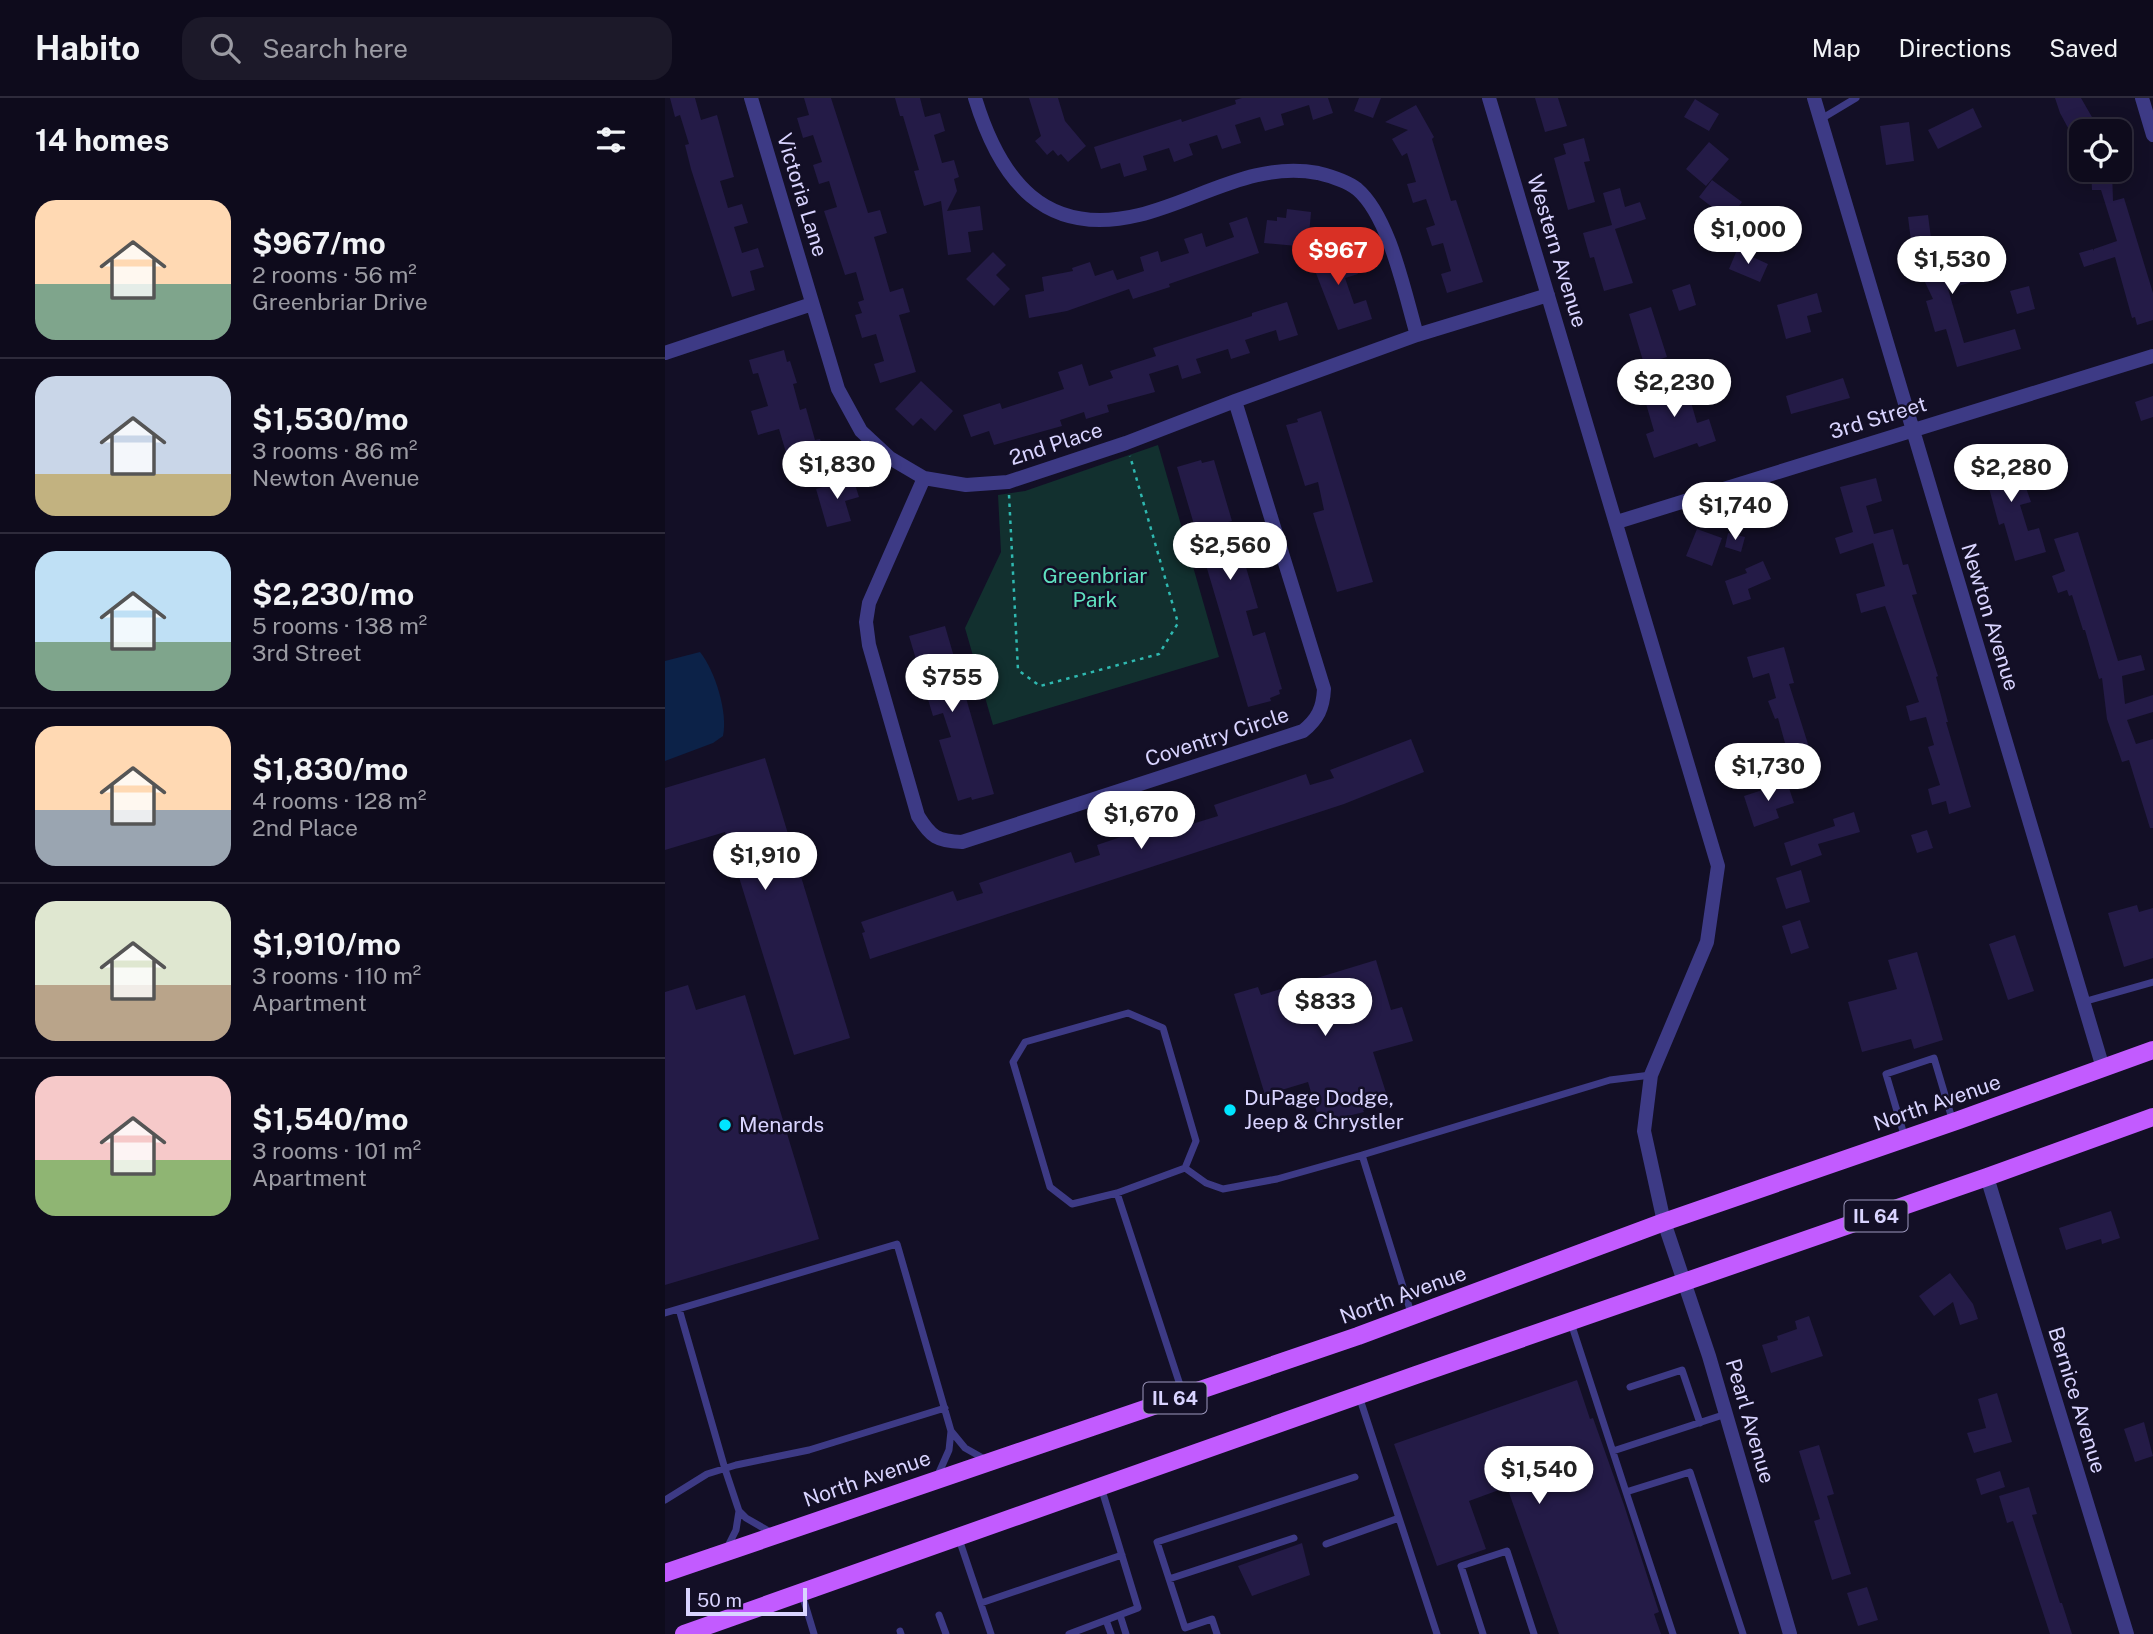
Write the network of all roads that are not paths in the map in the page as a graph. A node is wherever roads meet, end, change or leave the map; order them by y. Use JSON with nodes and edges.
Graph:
{"nodes":[{"id":1,"x":751,"y":98,"type":"edge"},
{"id":2,"x":975,"y":98,"type":"edge"},
{"id":3,"x":1489,"y":98,"type":"edge"},
{"id":4,"x":1814,"y":98,"type":"edge"},
{"id":5,"x":1856,"y":98,"type":"edge"},
{"id":6,"x":2142,"y":98,"type":"edge"},
{"id":7,"x":1821,"y":120,"type":"junction"},
{"id":8,"x":2153,"y":135,"type":"edge"},
{"id":9,"x":1548,"y":295,"type":"junction"},
{"id":10,"x":812,"y":304,"type":"junction"},
{"id":11,"x":1417,"y":335,"type":"junction"},
{"id":12,"x":665,"y":353,"type":"edge"},
{"id":13,"x":2153,"y":356,"type":"edge"},
{"id":14,"x":1235,"y":401,"type":"junction"},
{"id":15,"x":1912,"y":429,"type":"junction"},
{"id":16,"x":924,"y":478,"type":"junction"},
{"id":17,"x":1617,"y":522,"type":"junction"},
{"id":18,"x":2153,"y":982,"type":"edge"},
{"id":19,"x":2083,"y":1002,"type":"junction"},
{"id":20,"x":2153,"y":1050,"type":"edge"},
{"id":21,"x":2103,"y":1068,"type":"junction"},
{"id":22,"x":1651,"y":1075,"type":"junction"},
{"id":23,"x":2153,"y":1117,"type":"edge"},
{"id":24,"x":1953,"y":1122,"type":"junction"},
{"id":25,"x":1905,"y":1139,"type":"junction"},
{"id":26,"x":1362,"y":1155,"type":"junction"},
{"id":27,"x":1185,"y":1168,"type":"junction"},
{"id":28,"x":1987,"y":1177,"type":"junction"},
{"id":29,"x":1117,"y":1192,"type":"junction"},
{"id":30,"x":1664,"y":1222,"type":"junction"},
{"id":31,"x":1683,"y":1283,"type":"junction"},
{"id":32,"x":678,"y":1309,"type":"junction"},
{"id":33,"x":665,"y":1312,"type":"edge"},
{"id":34,"x":1412,"y":1316,"type":"junction"},
{"id":35,"x":1570,"y":1322,"type":"junction"},
{"id":36,"x":1630,"y":1387,"type":"dead end"},
{"id":37,"x":1183,"y":1395,"type":"junction"},
{"id":38,"x":1359,"y":1395,"type":"junction"},
{"id":39,"x":945,"y":1408,"type":"junction"},
{"id":40,"x":1726,"y":1414,"type":"junction"},
{"id":41,"x":1700,"y":1423,"type":"junction"},
{"id":42,"x":951,"y":1431,"type":"junction"},
{"id":43,"x":1613,"y":1451,"type":"junction"},
{"id":44,"x":989,"y":1461,"type":"junction"},
{"id":45,"x":725,"y":1469,"type":"junction"},
{"id":46,"x":1355,"y":1477,"type":"dead end"},
{"id":47,"x":936,"y":1480,"type":"junction"},
{"id":48,"x":1101,"y":1486,"type":"junction"},
{"id":49,"x":1626,"y":1492,"type":"junction"},
{"id":50,"x":665,"y":1500,"type":"edge"},
{"id":51,"x":739,"y":1511,"type":"junction"},
{"id":52,"x":1399,"y":1518,"type":"junction"},
{"id":53,"x":775,"y":1534,"type":"junction"},
{"id":54,"x":958,"y":1537,"type":"junction"},
{"id":55,"x":1294,"y":1538,"type":"dead end"},
{"id":56,"x":1325,"y":1544,"type":"dead end"},
{"id":57,"x":725,"y":1552,"type":"junction"},
{"id":58,"x":1122,"y":1555,"type":"junction"},
{"id":59,"x":665,"y":1573,"type":"edge"},
{"id":60,"x":1169,"y":1579,"type":"junction"},
{"id":61,"x":801,"y":1592,"type":"junction"},
{"id":62,"x":981,"y":1603,"type":"junction"},
{"id":63,"x":939,"y":1615,"type":"dead end"},
{"id":64,"x":1120,"y":1615,"type":"junction"},
{"id":65,"x":1106,"y":1620,"type":"junction"},
{"id":66,"x":684,"y":1634,"type":"edge"},
{"id":67,"x":814,"y":1634,"type":"edge"},
{"id":68,"x":946,"y":1634,"type":"edge"},
{"id":69,"x":991,"y":1634,"type":"edge"},
{"id":70,"x":1069,"y":1634,"type":"edge"},
{"id":71,"x":1111,"y":1634,"type":"edge"},
{"id":72,"x":1126,"y":1634,"type":"edge"},
{"id":73,"x":1217,"y":1634,"type":"edge"},
{"id":74,"x":1437,"y":1634,"type":"edge"},
{"id":75,"x":1483,"y":1634,"type":"edge"},
{"id":76,"x":1534,"y":1634,"type":"edge"},
{"id":77,"x":1673,"y":1634,"type":"edge"},
{"id":78,"x":1743,"y":1634,"type":"edge"},
{"id":79,"x":1790,"y":1634,"type":"edge"},
{"id":80,"x":2127,"y":1634,"type":"edge"}],
"edges":[{"from":1,"to":10,"type":"street","name":"Victoria Lane"},
{"from":2,"to":11,"type":"street"},
{"from":3,"to":9,"type":"street","name":"Western Avenue"},
{"from":4,"to":7,"type":"street","name":"Newton Avenue"},
{"from":5,"to":7,"type":"lane"},
{"from":6,"to":8,"type":"street"},
{"from":7,"to":15,"type":"street","name":"Newton Avenue"},
{"from":9,"to":11,"type":"street","name":"2nd Place"},
{"from":9,"to":17,"type":"street","name":"Western Avenue"},
{"from":10,"to":12,"type":"street"},
{"from":10,"to":16,"type":"street","name":"2nd Place"},
{"from":11,"to":14,"type":"street","name":"2nd Place"},
{"from":13,"to":15,"type":"street","name":"3rd Street"},
{"from":14,"to":16,"type":"street","name":"2nd Place"},
{"from":14,"to":16,"type":"street","name":"Coventry Circle"},
{"from":15,"to":17,"type":"street","name":"3rd Street"},
{"from":15,"to":19,"type":"street","name":"Newton Avenue"},
{"from":17,"to":22,"type":"street","name":"Western Avenue"},
{"from":18,"to":19,"type":"lane"},
{"from":19,"to":21,"type":"street","name":"Newton Avenue"},
{"from":20,"to":21,"type":"main road","name":"North Avenue","number":"IL 64"},
{"from":21,"to":24,"type":"main road","name":"North Avenue","number":"IL 64"},
{"from":22,"to":26,"type":"lane"},
{"from":22,"to":30,"type":"street","name":"Western Avenue"},
{"from":23,"to":28,"type":"main road","number":"IL 64"},
{"from":24,"to":25,"type":"main road","name":"North Avenue","number":"IL 64"},
{"from":24,"to":25,"type":"lane"},
{"from":25,"to":30,"type":"main road","name":"North Avenue","number":"IL 64"},
{"from":26,"to":27,"type":"lane"},
{"from":26,"to":34,"type":"lane"},
{"from":27,"to":29,"type":"lane"},
{"from":27,"to":29,"type":"lane"},
{"from":28,"to":31,"type":"main road","number":"IL 64"},
{"from":28,"to":80,"type":"street","name":"Bernice Avenue"},
{"from":29,"to":37,"type":"lane"},
{"from":30,"to":31,"type":"street","name":"Pearl Avenue"},
{"from":30,"to":34,"type":"main road","name":"North Avenue","number":"IL 64"},
{"from":31,"to":35,"type":"main road","number":"IL 64"},
{"from":31,"to":40,"type":"street","name":"Pearl Avenue"},
{"from":32,"to":33,"type":"lane"},
{"from":32,"to":39,"type":"lane"},
{"from":32,"to":45,"type":"lane"},
{"from":34,"to":37,"type":"main road","name":"North Avenue","number":"IL 64"},
{"from":35,"to":38,"type":"main road","number":"IL 64"},
{"from":35,"to":43,"type":"lane"},
{"from":36,"to":41,"type":"lane"},
{"from":37,"to":44,"type":"main road","name":"North Avenue","number":"IL 64"},
{"from":38,"to":48,"type":"main road","number":"IL 64"},
{"from":38,"to":52,"type":"lane"},
{"from":39,"to":42,"type":"lane"},
{"from":39,"to":45,"type":"lane"},
{"from":40,"to":41,"type":"lane"},
{"from":40,"to":79,"type":"street","name":"Pearl Avenue"},
{"from":41,"to":43,"type":"lane"},
{"from":42,"to":44,"type":"lane"},
{"from":42,"to":47,"type":"lane"},
{"from":43,"to":49,"type":"lane"},
{"from":44,"to":47,"type":"main road","name":"North Avenue","number":"IL 64"},
{"from":45,"to":50,"type":"lane"},
{"from":45,"to":51,"type":"lane"},
{"from":46,"to":60,"type":"lane"},
{"from":47,"to":53,"type":"main road","name":"North Avenue","number":"IL 64"},
{"from":48,"to":54,"type":"main road","number":"IL 64"},
{"from":48,"to":58,"type":"lane"},
{"from":49,"to":77,"type":"lane"},
{"from":49,"to":78,"type":"lane"},
{"from":51,"to":53,"type":"lane"},
{"from":51,"to":57,"type":"lane"},
{"from":52,"to":56,"type":"lane"},
{"from":52,"to":74,"type":"lane"},
{"from":53,"to":57,"type":"main road","name":"North Avenue","number":"IL 64"},
{"from":54,"to":61,"type":"main road","number":"IL 64"},
{"from":54,"to":62,"type":"lane"},
{"from":55,"to":60,"type":"lane"},
{"from":57,"to":59,"type":"main road","name":"North Avenue","number":"IL 64"},
{"from":58,"to":62,"type":"lane"},
{"from":58,"to":64,"type":"lane"},
{"from":60,"to":73,"type":"lane"},
{"from":61,"to":66,"type":"main road","number":"IL 64"},
{"from":61,"to":67,"type":"lane"},
{"from":62,"to":69,"type":"lane"},
{"from":63,"to":68,"type":"lane"},
{"from":64,"to":65,"type":"lane"},
{"from":64,"to":72,"type":"lane"},
{"from":65,"to":70,"type":"lane"},
{"from":65,"to":71,"type":"lane"},
{"from":75,"to":76,"type":"lane"}]}
